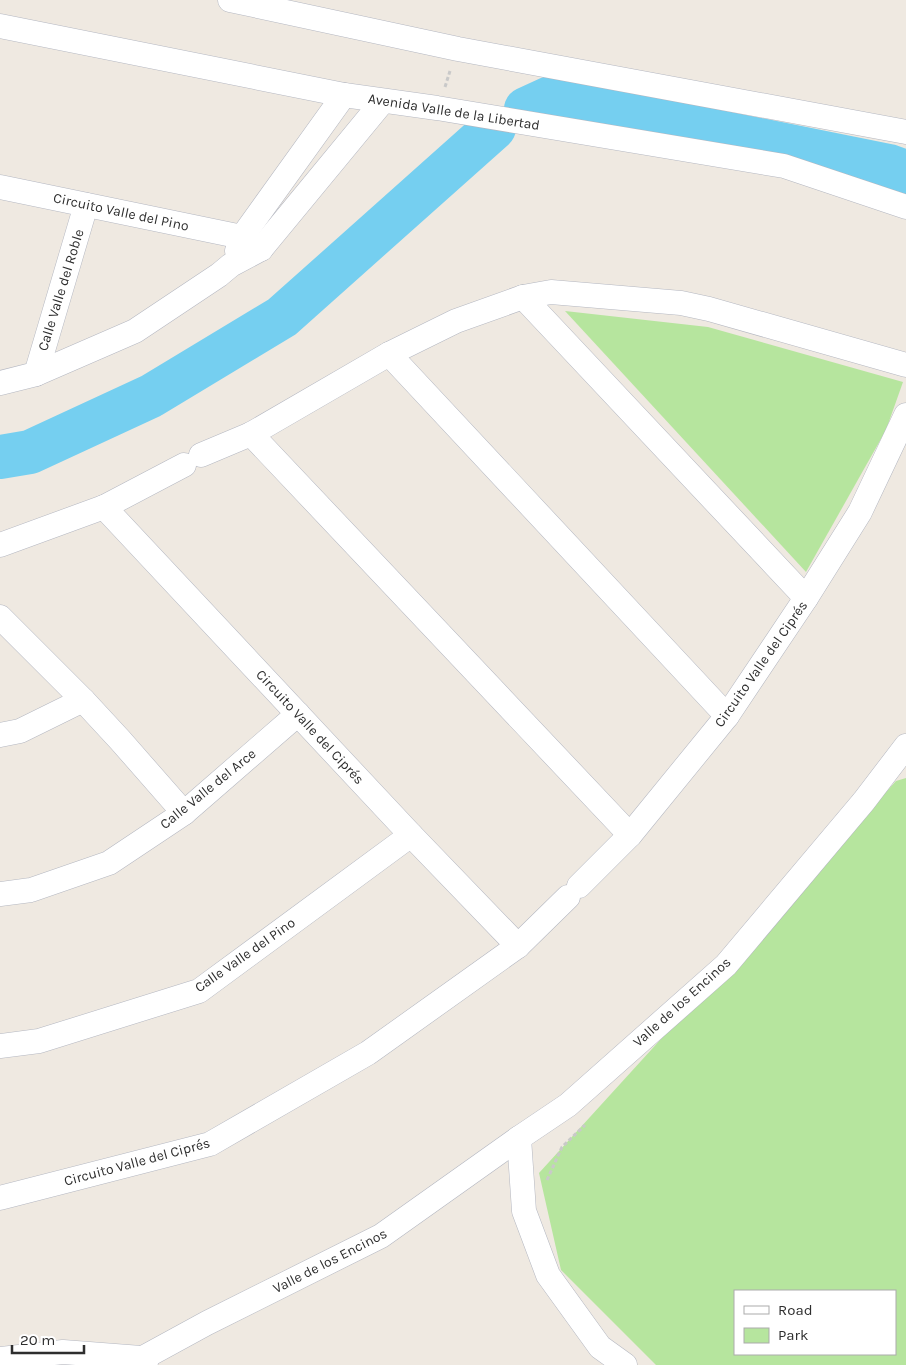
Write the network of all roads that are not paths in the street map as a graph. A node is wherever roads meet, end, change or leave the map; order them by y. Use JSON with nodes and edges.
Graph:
{"nodes":[{"id":1,"x":230,"y":0,"type":"edge"},
{"id":2,"x":0,"y":26,"type":"edge"},
{"id":3,"x":344,"y":95,"type":"junction"},
{"id":4,"x":383,"y":101,"type":"junction"},
{"id":5,"x":906,"y":132,"type":"edge"},
{"id":6,"x":0,"y":187,"type":"edge"},
{"id":7,"x":86,"y":205,"type":"junction"},
{"id":8,"x":906,"y":207,"type":"edge"},
{"id":9,"x":252,"y":243,"type":"junction"},
{"id":10,"x":523,"y":297,"type":"junction"},
{"id":11,"x":389,"y":354,"type":"junction"},
{"id":12,"x":906,"y":365,"type":"edge"},
{"id":13,"x":36,"y":374,"type":"junction"},
{"id":14,"x":0,"y":383,"type":"edge"},
{"id":15,"x":906,"y":415,"type":"edge"},
{"id":16,"x":251,"y":434,"type":"junction"},
{"id":17,"x":104,"y":507,"type":"junction"},
{"id":18,"x":0,"y":545,"type":"edge"},
{"id":19,"x":806,"y":598,"type":"junction"},
{"id":20,"x":0,"y":617,"type":"edge"},
{"id":21,"x":83,"y":700,"type":"junction"},
{"id":22,"x":298,"y":714,"type":"junction"},
{"id":23,"x":727,"y":716,"type":"junction"},
{"id":24,"x":0,"y":735,"type":"edge"},
{"id":25,"x":906,"y":746,"type":"edge"},
{"id":26,"x":906,"y":767,"type":"edge"},
{"id":27,"x":883,"y":776,"type":"junction"},
{"id":28,"x":184,"y":813,"type":"junction"},
{"id":29,"x":411,"y":835,"type":"junction"},
{"id":30,"x":630,"y":835,"type":"junction"},
{"id":31,"x":0,"y":894,"type":"edge"},
{"id":32,"x":518,"y":946,"type":"junction"},
{"id":33,"x":0,"y":1046,"type":"edge"},
{"id":34,"x":519,"y":1138,"type":"junction"},
{"id":35,"x":0,"y":1198,"type":"edge"},
{"id":36,"x":0,"y":1359,"type":"edge"},
{"id":37,"x":141,"y":1363,"type":"edge"},
{"id":38,"x":625,"y":1365,"type":"edge"}],
"edges":[{"from":1,"to":5,"type":"street"},
{"from":2,"to":3,"type":"street","name":"Avenida Valle de la Libertad"},
{"from":3,"to":4,"type":"street","name":"Avenida Valle de la Libertad"},
{"from":3,"to":9,"type":"street"},
{"from":4,"to":8,"type":"street","name":"Avenida Valle de la Libertad"},
{"from":4,"to":9,"type":"street"},
{"from":6,"to":7,"type":"street","name":"Circuito Valle del Pino"},
{"from":7,"to":9,"type":"street","name":"Circuito Valle del Pino"},
{"from":7,"to":13,"type":"street","name":"Calle Valle del Roble"},
{"from":9,"to":13,"type":"street"},
{"from":10,"to":11,"type":"street"},
{"from":10,"to":12,"type":"street"},
{"from":10,"to":19,"type":"street"},
{"from":11,"to":16,"type":"street"},
{"from":11,"to":23,"type":"street"},
{"from":13,"to":14,"type":"street"},
{"from":15,"to":19,"type":"street","name":"Circuito Valle del Ciprés"},
{"from":16,"to":17,"type":"street"},
{"from":16,"to":30,"type":"street"},
{"from":17,"to":18,"type":"street"},
{"from":17,"to":22,"type":"street","name":"Circuito Valle del Ciprés"},
{"from":19,"to":23,"type":"street","name":"Circuito Valle del Ciprés"},
{"from":20,"to":21,"type":"street"},
{"from":21,"to":24,"type":"street"},
{"from":21,"to":28,"type":"street"},
{"from":22,"to":28,"type":"street","name":"Calle Valle del Arce"},
{"from":22,"to":29,"type":"street","name":"Circuito Valle del Ciprés"},
{"from":23,"to":30,"type":"street","name":"Circuito Valle del Ciprés"},
{"from":25,"to":27,"type":"street","name":"Valle de los Encinos"},
{"from":26,"to":27,"type":"street"},
{"from":27,"to":34,"type":"street","name":"Valle de los Encinos"},
{"from":28,"to":31,"type":"street","name":"Calle Valle del Arce"},
{"from":29,"to":32,"type":"street","name":"Circuito Valle del Ciprés"},
{"from":29,"to":33,"type":"street","name":"Calle Valle del Pino"},
{"from":30,"to":32,"type":"street","name":"Circuito Valle del Ciprés"},
{"from":32,"to":35,"type":"street","name":"Circuito Valle del Ciprés"},
{"from":34,"to":37,"type":"street","name":"Valle de los Encinos"},
{"from":34,"to":38,"type":"street"},
{"from":36,"to":37,"type":"street"}]}
